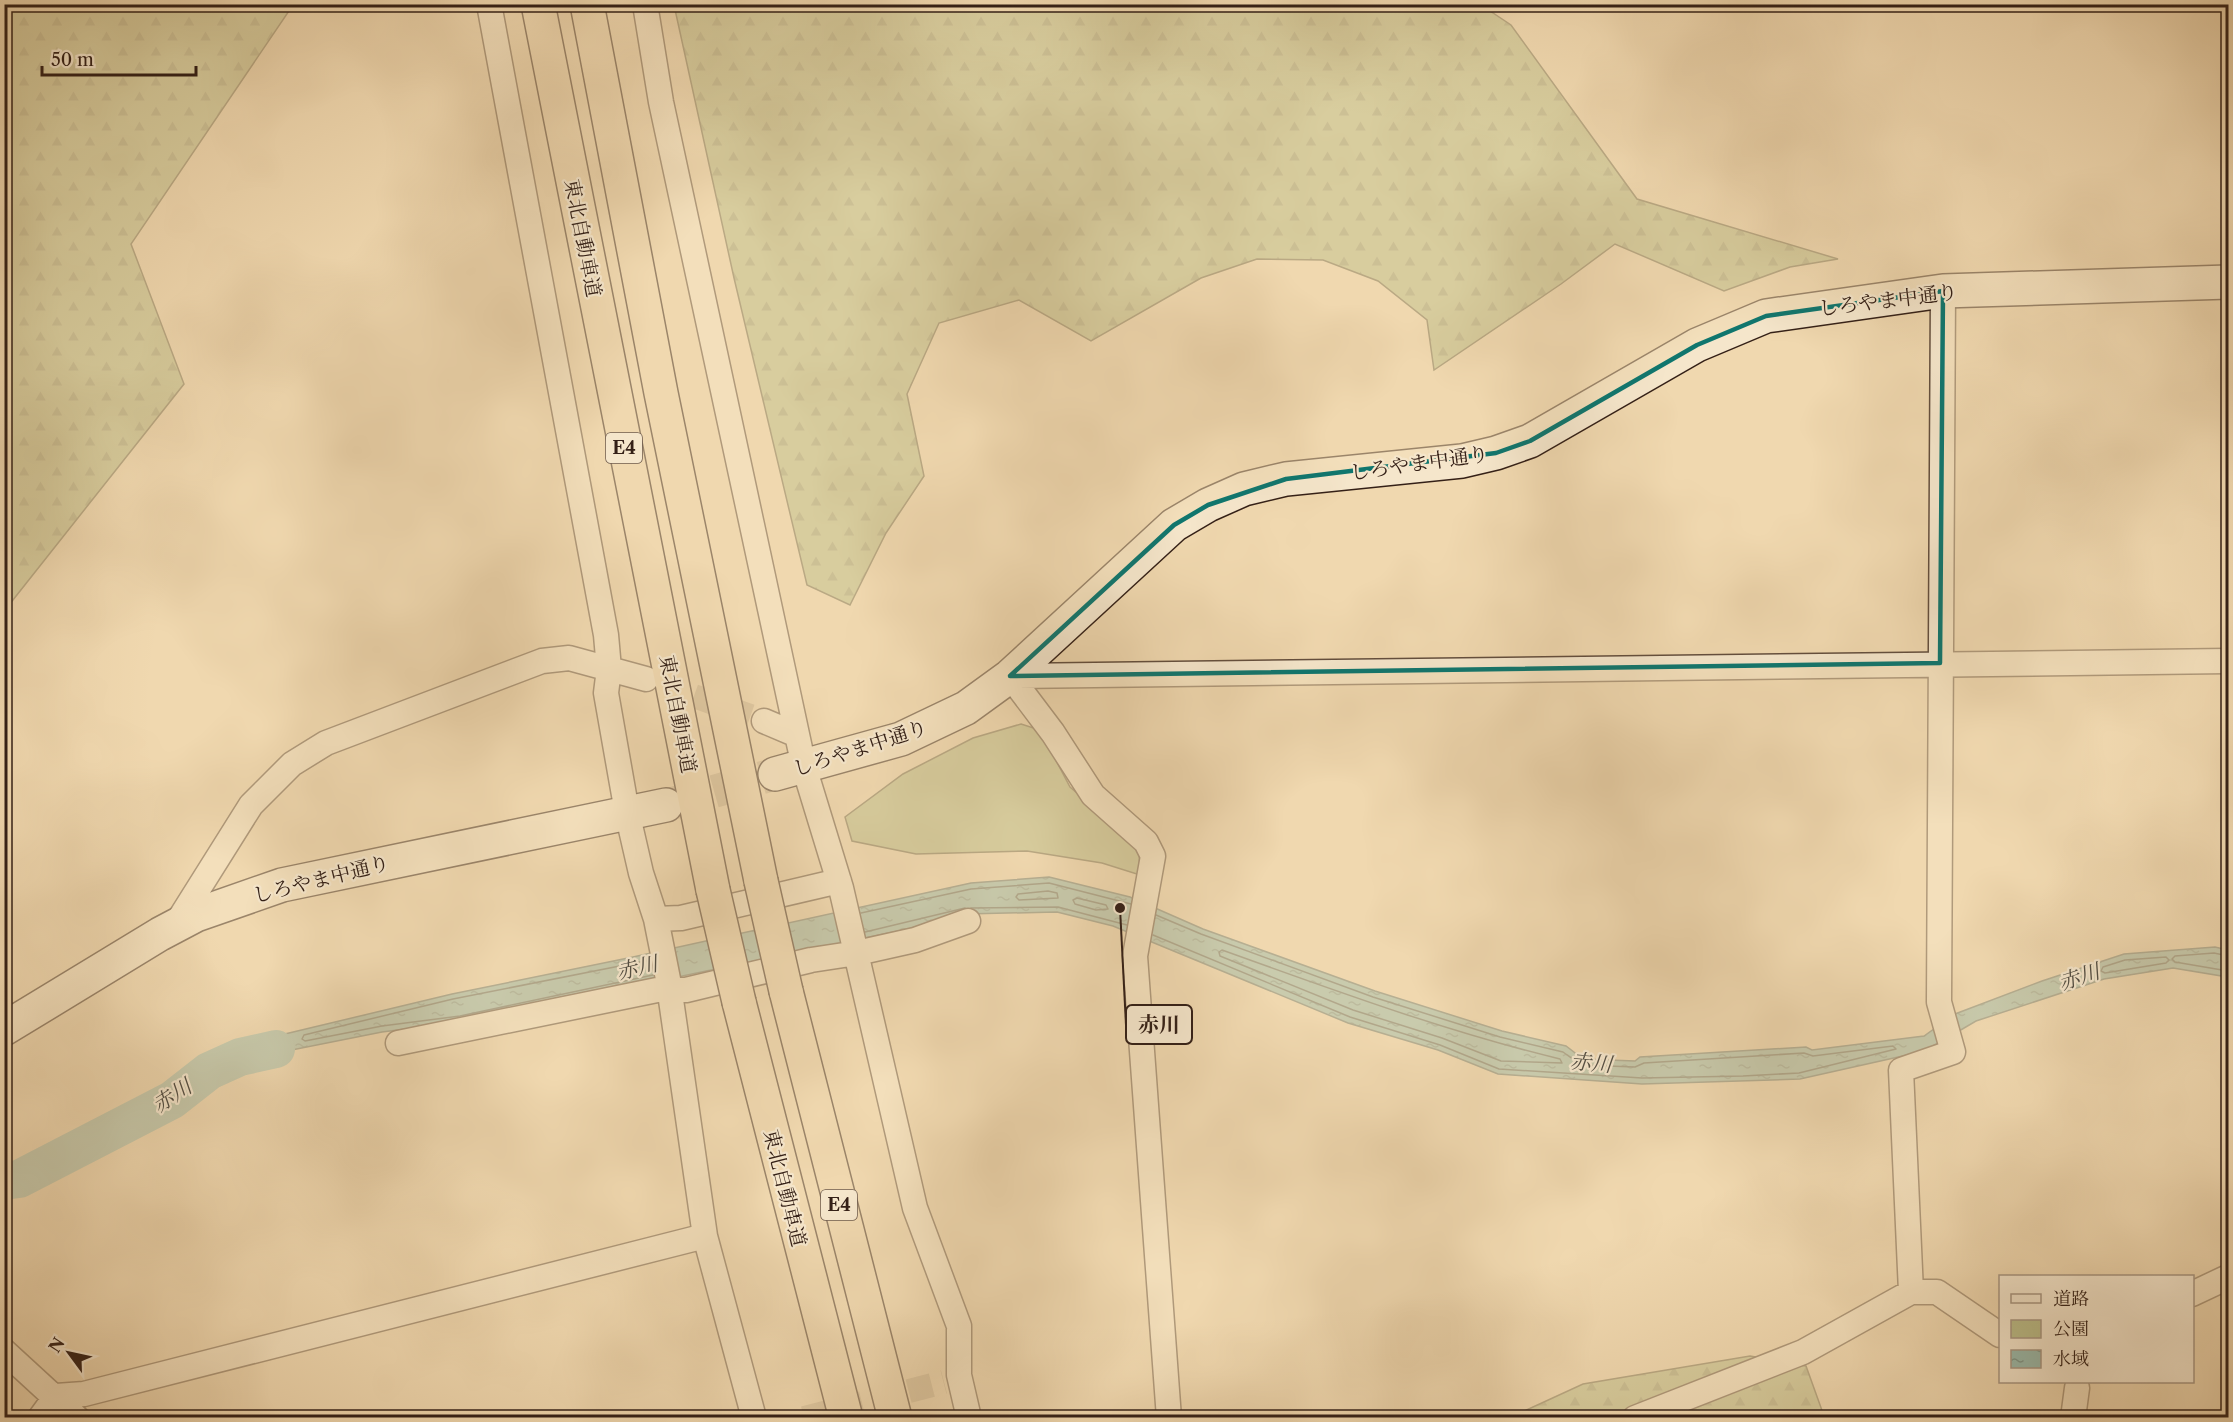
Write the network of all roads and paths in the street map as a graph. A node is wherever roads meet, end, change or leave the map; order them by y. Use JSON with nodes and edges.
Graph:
{"nodes":[{"id":1,"x":489,"y":4,"type":"edge"},
{"id":2,"x":538,"y":4,"type":"edge"},
{"id":3,"x":587,"y":4,"type":"edge"},
{"id":4,"x":645,"y":4,"type":"edge"},
{"id":5,"x":2229,"y":282,"type":"edge"},
{"id":6,"x":1943,"y":291,"type":"junction"},
{"id":7,"x":2229,"y":661,"type":"edge"},
{"id":8,"x":1940,"y":663,"type":"junction"},
{"id":9,"x":609,"y":669,"type":"junction"},
{"id":10,"x":1010,"y":676,"type":"junction"},
{"id":11,"x":646,"y":680,"type":"tunnel mouth"},
{"id":12,"x":764,"y":721,"type":"tunnel mouth"},
{"id":13,"x":797,"y":735,"type":"junction"},
{"id":14,"x":789,"y":771,"type":"junction"},
{"id":15,"x":666,"y":805,"type":"tunnel mouth"},
{"id":16,"x":627,"y":812,"type":"junction"},
{"id":17,"x":840,"y":885,"type":"junction"},
{"id":18,"x":656,"y":919,"type":"junction"},
{"id":19,"x":968,"y":921,"type":"dead end"},
{"id":20,"x":175,"y":926,"type":"junction"},
{"id":21,"x":856,"y":950,"type":"junction"},
{"id":22,"x":669,"y":985,"type":"junction"},
{"id":23,"x":4,"y":1029,"type":"edge"},
{"id":24,"x":398,"y":1043,"type":"dead end"},
{"id":25,"x":705,"y":1236,"type":"junction"},
{"id":26,"x":2229,"y":1277,"type":"edge"},
{"id":27,"x":1911,"y":1292,"type":"junction"},
{"id":28,"x":2194,"y":1294,"type":"edge"},
{"id":29,"x":1999,"y":1334,"type":"edge"},
{"id":30,"x":4,"y":1352,"type":"edge"},
{"id":31,"x":2079,"y":1384,"type":"edge"},
{"id":32,"x":56,"y":1396,"type":"junction"},
{"id":33,"x":40,"y":1418,"type":"edge"},
{"id":34,"x":77,"y":1418,"type":"edge"},
{"id":35,"x":754,"y":1418,"type":"edge"},
{"id":36,"x":846,"y":1418,"type":"edge"},
{"id":37,"x":895,"y":1418,"type":"edge"},
{"id":38,"x":969,"y":1418,"type":"edge"},
{"id":39,"x":1169,"y":1418,"type":"edge"},
{"id":40,"x":1635,"y":1418,"type":"edge"},
{"id":41,"x":2073,"y":1418,"type":"edge"}],
"edges":[{"from":1,"to":9,"type":"street"},
{"from":2,"to":36,"type":"highway","name":"東北自動車道","number":"E4","bridge":true},
{"from":3,"to":37,"type":"highway","number":"E4","bridge":true},
{"from":4,"to":13,"type":"street"},
{"from":5,"to":6,"type":"street","name":"しろやま中通り"},
{"from":6,"to":8,"type":"street"},
{"from":6,"to":10,"type":"street","name":"しろやま中通り"},
{"from":7,"to":8,"type":"street"},
{"from":8,"to":10,"type":"street"},
{"from":8,"to":27,"type":"street"},
{"from":9,"to":11,"type":"street"},
{"from":9,"to":16,"type":"street"},
{"from":9,"to":20,"type":"street"},
{"from":10,"to":14,"type":"street","name":"しろやま中通り"},
{"from":10,"to":39,"type":"street"},
{"from":12,"to":13,"type":"street"},
{"from":13,"to":14,"type":"street"},
{"from":14,"to":17,"type":"street"},
{"from":15,"to":16,"type":"street","name":"しろやま中通り"},
{"from":16,"to":18,"type":"street"},
{"from":16,"to":20,"type":"street","name":"しろやま中通り"},
{"from":17,"to":18,"type":"street"},
{"from":17,"to":21,"type":"street"},
{"from":18,"to":22,"type":"street"},
{"from":19,"to":21,"type":"street"},
{"from":20,"to":23,"type":"street","name":"しろやま中通り"},
{"from":21,"to":22,"type":"street"},
{"from":21,"to":38,"type":"street"},
{"from":22,"to":24,"type":"street"},
{"from":22,"to":25,"type":"street"},
{"from":25,"to":32,"type":"street"},
{"from":25,"to":35,"type":"street"},
{"from":26,"to":28,"type":"street"},
{"from":27,"to":29,"type":"street"},
{"from":27,"to":40,"type":"street"},
{"from":30,"to":32,"type":"street"},
{"from":31,"to":41,"type":"street"},
{"from":32,"to":33,"type":"street"},
{"from":32,"to":34,"type":"street"}]}
